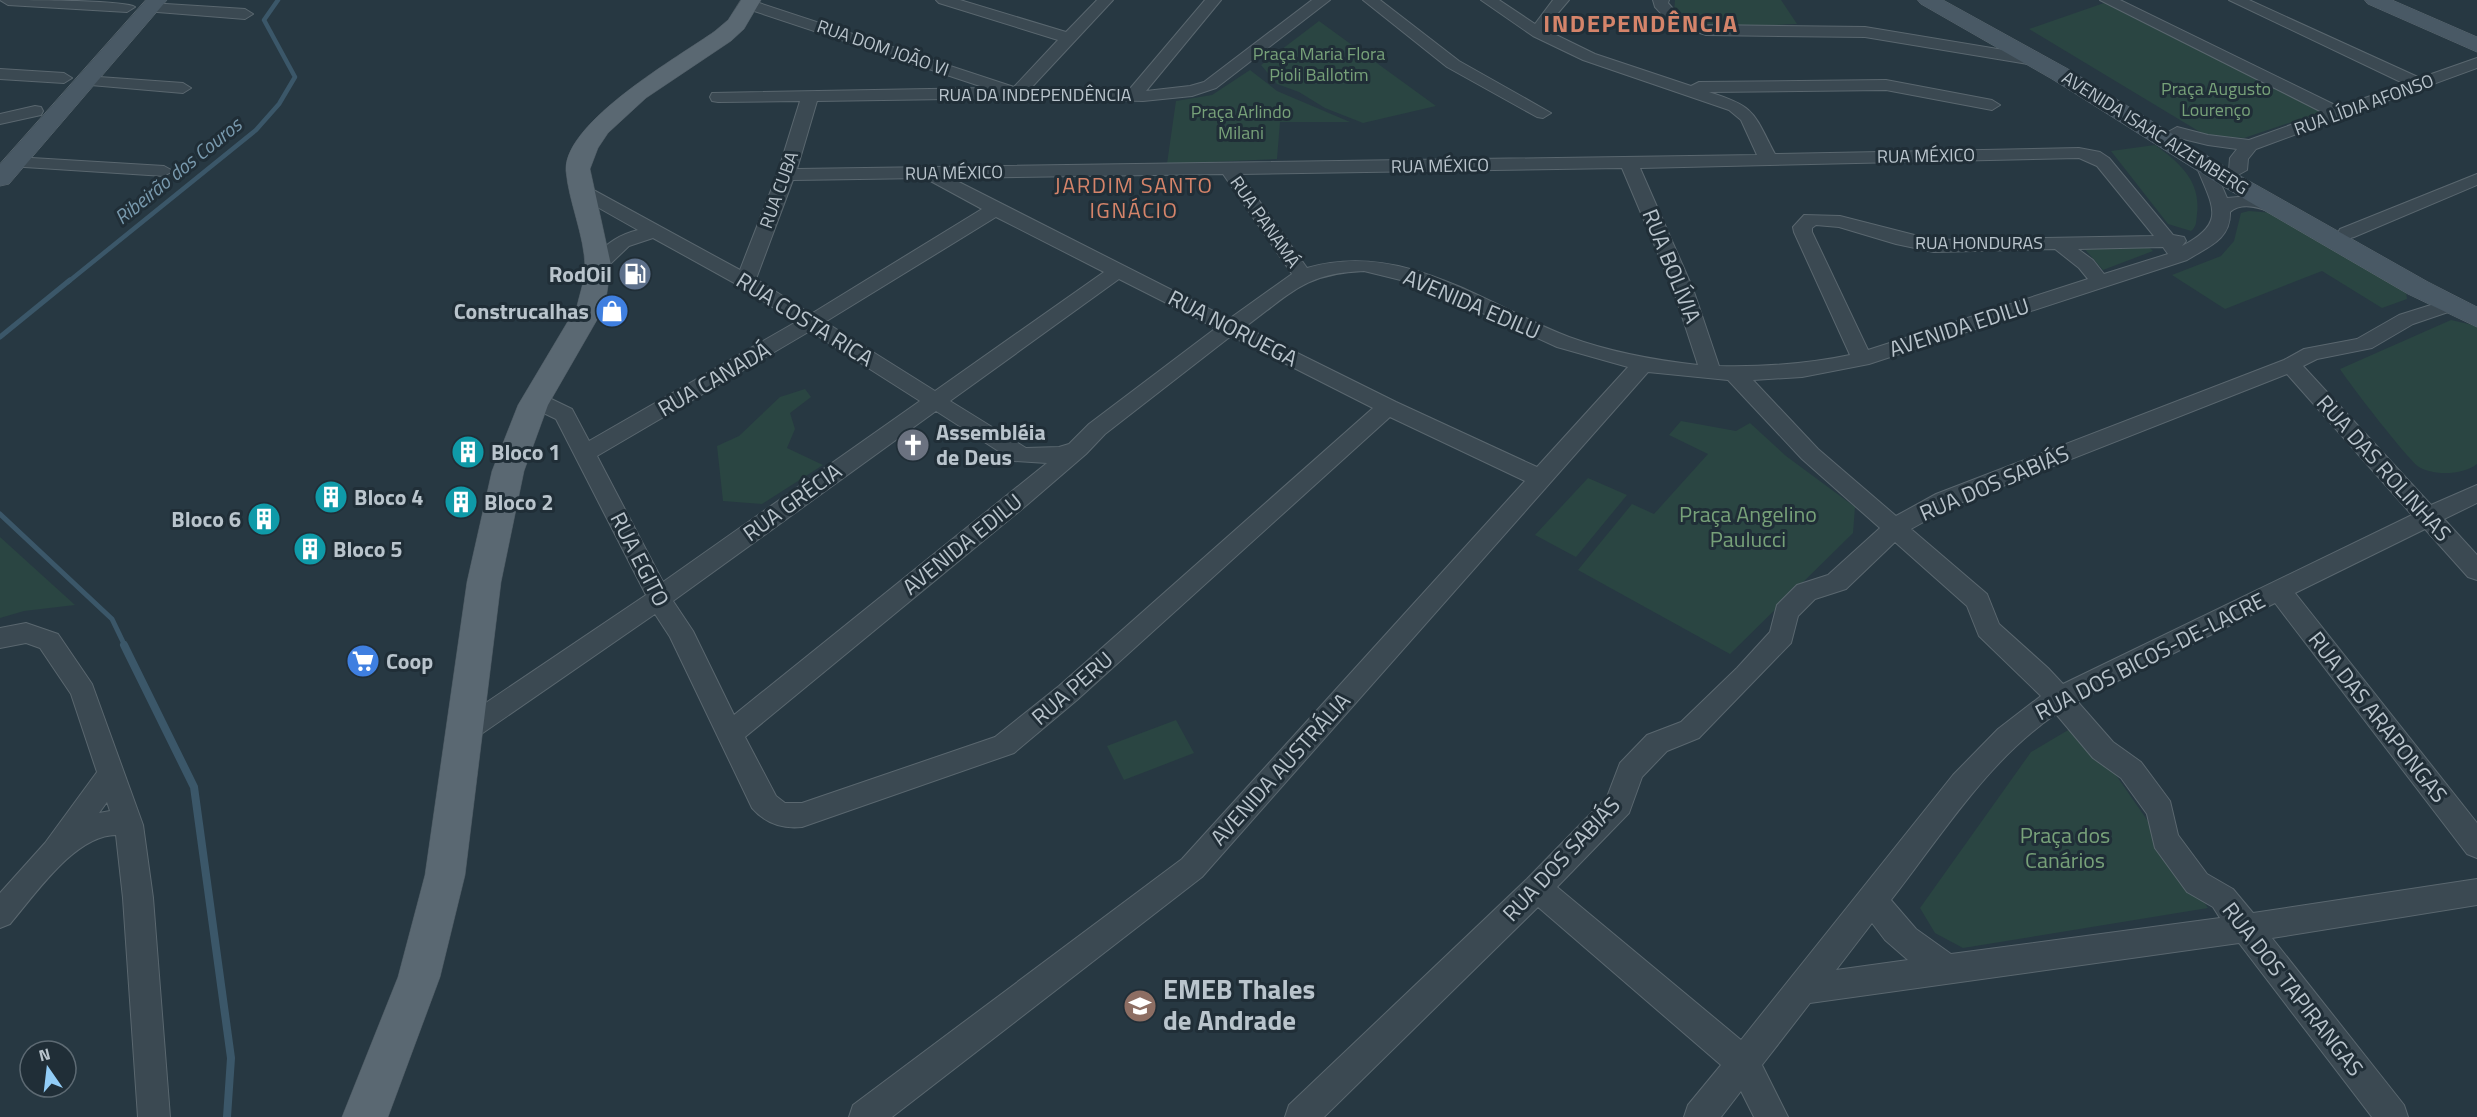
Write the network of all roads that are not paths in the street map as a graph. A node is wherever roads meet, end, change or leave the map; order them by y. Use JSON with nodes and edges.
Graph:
{"nodes":[{"id":1,"x":8,"y":0,"type":"edge"},
{"id":2,"x":944,"y":0,"type":"edge"},
{"id":3,"x":998,"y":0,"type":"edge"},
{"id":4,"x":1105,"y":0,"type":"edge"},
{"id":5,"x":1213,"y":0,"type":"edge"},
{"id":6,"x":1322,"y":0,"type":"edge"},
{"id":7,"x":1371,"y":0,"type":"edge"},
{"id":8,"x":1489,"y":0,"type":"edge"},
{"id":9,"x":1561,"y":0,"type":"edge"},
{"id":10,"x":1661,"y":0,"type":"edge"},
{"id":11,"x":1929,"y":0,"type":"edge"},
{"id":12,"x":1968,"y":0,"type":"edge"},
{"id":13,"x":2108,"y":0,"type":"edge"},
{"id":14,"x":2237,"y":0,"type":"edge"},
{"id":15,"x":2375,"y":0,"type":"edge"},
{"id":16,"x":750,"y":2,"type":"edge"},
{"id":17,"x":142,"y":4,"type":"edge"},
{"id":18,"x":985,"y":13,"type":"junction"},
{"id":19,"x":245,"y":14,"type":"dead end"},
{"id":20,"x":1539,"y":33,"type":"junction"},
{"id":21,"x":1068,"y":38,"type":"junction"},
{"id":22,"x":2477,"y":45,"type":"edge"},
{"id":23,"x":2034,"y":60,"type":"junction"},
{"id":24,"x":2477,"y":63,"type":"edge"},
{"id":25,"x":0,"y":74,"type":"edge"},
{"id":26,"x":74,"y":80,"type":"junction"},
{"id":27,"x":2420,"y":84,"type":"junction"},
{"id":28,"x":1747,"y":85,"type":"junction"},
{"id":29,"x":183,"y":88,"type":"dead end"},
{"id":30,"x":1688,"y":88,"type":"junction"},
{"id":31,"x":1017,"y":93,"type":"junction"},
{"id":32,"x":1134,"y":94,"type":"junction"},
{"id":33,"x":718,"y":97,"type":"dead end"},
{"id":34,"x":810,"y":97,"type":"junction"},
{"id":35,"x":1735,"y":105,"type":"junction"},
{"id":36,"x":1992,"y":105,"type":"dead end"},
{"id":37,"x":35,"y":111,"type":"junction"},
{"id":38,"x":1543,"y":113,"type":"dead end"},
{"id":39,"x":2340,"y":114,"type":"junction"},
{"id":40,"x":0,"y":119,"type":"edge"},
{"id":41,"x":2177,"y":132,"type":"junction"},
{"id":42,"x":2250,"y":145,"type":"junction"},
{"id":43,"x":8,"y":157,"type":"edge"},
{"id":44,"x":1768,"y":159,"type":"junction"},
{"id":45,"x":1629,"y":163,"type":"junction"},
{"id":46,"x":2205,"y":165,"type":"junction"},
{"id":47,"x":1228,"y":169,"type":"junction"},
{"id":48,"x":2238,"y":170,"type":"junction"},
{"id":49,"x":164,"y":171,"type":"dead end"},
{"id":50,"x":929,"y":173,"type":"junction"},
{"id":51,"x":786,"y":175,"type":"junction"},
{"id":52,"x":2477,"y":179,"type":"edge"},
{"id":53,"x":0,"y":180,"type":"edge"},
{"id":54,"x":582,"y":191,"type":"junction"},
{"id":55,"x":2280,"y":209,"type":"junction"},
{"id":56,"x":995,"y":210,"type":"junction"},
{"id":57,"x":2222,"y":210,"type":"junction"},
{"id":58,"x":654,"y":232,"type":"junction"},
{"id":59,"x":2347,"y":233,"type":"junction"},
{"id":60,"x":2058,"y":242,"type":"junction"},
{"id":61,"x":2173,"y":248,"type":"junction"},
{"id":62,"x":598,"y":265,"type":"junction"},
{"id":63,"x":1118,"y":271,"type":"junction"},
{"id":64,"x":1303,"y":276,"type":"junction"},
{"id":65,"x":745,"y":281,"type":"junction"},
{"id":66,"x":2100,"y":282,"type":"junction"},
{"id":67,"x":2477,"y":300,"type":"edge"},
{"id":68,"x":2450,"y":304,"type":"junction"},
{"id":69,"x":2477,"y":318,"type":"edge"},
{"id":70,"x":811,"y":322,"type":"junction"},
{"id":71,"x":1231,"y":326,"type":"junction"},
{"id":72,"x":1862,"y":359,"type":"junction"},
{"id":73,"x":1643,"y":364,"type":"junction"},
{"id":74,"x":2291,"y":365,"type":"junction"},
{"id":75,"x":1721,"y":371,"type":"junction"},
{"id":76,"x":536,"y":400,"type":"junction"},
{"id":77,"x":935,"y":401,"type":"junction"},
{"id":78,"x":1389,"y":407,"type":"junction"},
{"id":79,"x":1078,"y":449,"type":"junction"},
{"id":80,"x":586,"y":453,"type":"junction"},
{"id":81,"x":1022,"y":456,"type":"junction"},
{"id":82,"x":1540,"y":478,"type":"junction"},
{"id":83,"x":2477,"y":493,"type":"edge"},
{"id":84,"x":1020,"y":498,"type":"junction"},
{"id":85,"x":2427,"y":516,"type":"junction"},
{"id":86,"x":1897,"y":530,"type":"junction"},
{"id":87,"x":2477,"y":571,"type":"edge"},
{"id":88,"x":2278,"y":589,"type":"junction"},
{"id":89,"x":659,"y":598,"type":"junction"},
{"id":90,"x":0,"y":638,"type":"edge"},
{"id":91,"x":2059,"y":698,"type":"junction"},
{"id":92,"x":465,"y":730,"type":"junction"},
{"id":93,"x":730,"y":733,"type":"junction"},
{"id":94,"x":111,"y":774,"type":"junction"},
{"id":95,"x":129,"y":825,"type":"junction"},
{"id":96,"x":2477,"y":845,"type":"edge"},
{"id":97,"x":55,"y":852,"type":"junction"},
{"id":98,"x":1537,"y":888,"type":"junction"},
{"id":99,"x":2477,"y":892,"type":"edge"},
{"id":100,"x":1874,"y":898,"type":"junction"},
{"id":101,"x":0,"y":914,"type":"edge"},
{"id":102,"x":2246,"y":928,"type":"junction"},
{"id":103,"x":1948,"y":969,"type":"junction"},
{"id":104,"x":1798,"y":990,"type":"junction"},
{"id":105,"x":1743,"y":1063,"type":"junction"},
{"id":106,"x":154,"y":1117,"type":"edge"},
{"id":107,"x":365,"y":1117,"type":"edge"},
{"id":108,"x":866,"y":1117,"type":"edge"},
{"id":109,"x":1301,"y":1117,"type":"edge"},
{"id":110,"x":1700,"y":1117,"type":"edge"},
{"id":111,"x":1772,"y":1117,"type":"edge"},
{"id":112,"x":2392,"y":1117,"type":"edge"}],
"edges":[{"from":1,"to":17,"type":"street"},
{"from":2,"to":18,"type":"street"},
{"from":3,"to":18,"type":"street"},
{"from":4,"to":21,"type":"street"},
{"from":5,"to":32,"type":"street"},
{"from":6,"to":32,"type":"street","name":"RUA DA INDEPENDÊNCIA"},
{"from":7,"to":38,"type":"street"},
{"from":8,"to":20,"type":"street"},
{"from":9,"to":20,"type":"street"},
{"from":10,"to":23,"type":"street"},
{"from":11,"to":23,"type":"street","name":"AVENIDA ISAAC AIZEMBERG"},
{"from":12,"to":41,"type":"street","name":"AVENIDA ISAAC AIZEMBERG"},
{"from":13,"to":39,"type":"street"},
{"from":14,"to":27,"type":"street"},
{"from":15,"to":22,"type":"street"},
{"from":16,"to":31,"type":"street","name":"RUA DOM JOÃO VI"},
{"from":16,"to":54,"type":"main road"},
{"from":17,"to":19,"type":"street"},
{"from":17,"to":26,"type":"street"},
{"from":18,"to":21,"type":"street"},
{"from":20,"to":30,"type":"street"},
{"from":21,"to":31,"type":"street"},
{"from":23,"to":46,"type":"street","name":"AVENIDA ISAAC AIZEMBERG"},
{"from":24,"to":27,"type":"street","name":"RUA LÍDIA AFONSO"},
{"from":25,"to":26,"type":"street"},
{"from":26,"to":29,"type":"street"},
{"from":26,"to":37,"type":"street"},
{"from":26,"to":43,"type":"street"},
{"from":27,"to":39,"type":"street","name":"RUA LÍDIA AFONSO"},
{"from":28,"to":30,"type":"street"},
{"from":28,"to":35,"type":"street"},
{"from":28,"to":36,"type":"street"},
{"from":30,"to":35,"type":"street"},
{"from":31,"to":32,"type":"street","name":"RUA DA INDEPENDÊNCIA"},
{"from":31,"to":34,"type":"street","name":"RUA DA INDEPENDÊNCIA"},
{"from":33,"to":34,"type":"street","name":"RUA DA INDEPENDÊNCIA"},
{"from":34,"to":51,"type":"street","name":"RUA CUBA"},
{"from":35,"to":44,"type":"street"},
{"from":37,"to":40,"type":"street"},
{"from":37,"to":43,"type":"street"},
{"from":39,"to":42,"type":"street","name":"RUA LÍDIA AFONSO"},
{"from":41,"to":42,"type":"street","name":"RUA LÍDIA AFONSO"},
{"from":41,"to":48,"type":"street","name":"AVENIDA ISAAC AIZEMBERG"},
{"from":42,"to":48,"type":"street"},
{"from":43,"to":49,"type":"street"},
{"from":43,"to":53,"type":"street"},
{"from":44,"to":45,"type":"street","name":"RUA MÉXICO"},
{"from":44,"to":61,"type":"street","name":"RUA MÉXICO"},
{"from":45,"to":47,"type":"street","name":"RUA MÉXICO"},
{"from":45,"to":75,"type":"street","name":"RUA BOLÍVIA"},
{"from":46,"to":55,"type":"street","name":"AVENIDA ISAAC AIZEMBERG"},
{"from":46,"to":57,"type":"street"},
{"from":47,"to":50,"type":"street","name":"RUA MÉXICO"},
{"from":47,"to":64,"type":"street","name":"RUA PANAMÁ"},
{"from":48,"to":59,"type":"street","name":"AVENIDA ISAAC AIZEMBERG"},
{"from":50,"to":51,"type":"street","name":"RUA MÉXICO"},
{"from":50,"to":56,"type":"street","name":"RUA NORUEGA"},
{"from":51,"to":65,"type":"street","name":"RUA CUBA"},
{"from":52,"to":59,"type":"street"},
{"from":54,"to":58,"type":"street","name":"RUA COSTA RICA"},
{"from":54,"to":62,"type":"main road"},
{"from":55,"to":57,"type":"street"},
{"from":55,"to":68,"type":"street","name":"AVENIDA ISAAC AIZEMBERG"},
{"from":56,"to":63,"type":"street","name":"RUA NORUEGA"},
{"from":56,"to":70,"type":"street","name":"RUA CANADÁ"},
{"from":57,"to":61,"type":"street","name":"AVENIDA EDILU"},
{"from":58,"to":62,"type":"street"},
{"from":58,"to":65,"type":"street","name":"RUA COSTA RICA"},
{"from":59,"to":67,"type":"street","name":"AVENIDA ISAAC AIZEMBERG"},
{"from":60,"to":61,"type":"street","name":"RUA HONDURAS"},
{"from":60,"to":66,"type":"street"},
{"from":60,"to":72,"type":"street","name":"RUA HONDURAS"},
{"from":61,"to":66,"type":"street","name":"AVENIDA EDILU"},
{"from":62,"to":76,"type":"main road"},
{"from":63,"to":71,"type":"street","name":"RUA NORUEGA"},
{"from":63,"to":77,"type":"street","name":"RUA GRÉCIA"},
{"from":64,"to":71,"type":"street","name":"AVENIDA EDILU"},
{"from":64,"to":73,"type":"street","name":"AVENIDA EDILU"},
{"from":65,"to":70,"type":"street","name":"RUA COSTA RICA"},
{"from":66,"to":72,"type":"street","name":"AVENIDA EDILU"},
{"from":68,"to":69,"type":"street","name":"AVENIDA ISAAC AIZEMBERG"},
{"from":68,"to":74,"type":"street","name":"RUA DOS SABIÁS"},
{"from":70,"to":77,"type":"street","name":"RUA COSTA RICA"},
{"from":70,"to":80,"type":"street","name":"RUA CANADÁ"},
{"from":71,"to":78,"type":"street","name":"RUA NORUEGA"},
{"from":71,"to":79,"type":"street","name":"AVENIDA EDILU"},
{"from":72,"to":75,"type":"street","name":"AVENIDA EDILU"},
{"from":73,"to":75,"type":"street","name":"AVENIDA EDILU"},
{"from":73,"to":82,"type":"street","name":"AVENIDA AUSTRÁLIA"},
{"from":74,"to":85,"type":"street","name":"RUA DAS ROLINHAS"},
{"from":74,"to":86,"type":"street","name":"RUA DOS SABIÁS"},
{"from":75,"to":86,"type":"street","name":"RUA DOS TAPIRANGAS"},
{"from":76,"to":80,"type":"street","name":"RUA EGITO"},
{"from":76,"to":92,"type":"main road"},
{"from":77,"to":81,"type":"street","name":"RUA COSTA RICA"},
{"from":77,"to":89,"type":"street","name":"RUA GRÉCIA"},
{"from":78,"to":82,"type":"street","name":"RUA NORUEGA"},
{"from":78,"to":93,"type":"street","name":"RUA PERU"},
{"from":79,"to":81,"type":"street"},
{"from":79,"to":84,"type":"street","name":"AVENIDA EDILU"},
{"from":80,"to":89,"type":"street","name":"RUA EGITO"},
{"from":81,"to":84,"type":"street"},
{"from":82,"to":108,"type":"street","name":"AVENIDA AUSTRÁLIA"},
{"from":83,"to":85,"type":"street","name":"RUA DOS BICOS-DE-LACRE"},
{"from":84,"to":93,"type":"street","name":"AVENIDA EDILU"},
{"from":85,"to":87,"type":"street","name":"RUA DAS ROLINHAS"},
{"from":85,"to":88,"type":"street","name":"RUA DOS BICOS-DE-LACRE"},
{"from":86,"to":91,"type":"street","name":"RUA DOS TAPIRANGAS"},
{"from":86,"to":98,"type":"street","name":"RUA DOS SABIÁS"},
{"from":88,"to":91,"type":"street","name":"RUA DOS BICOS-DE-LACRE"},
{"from":88,"to":96,"type":"street","name":"RUA DAS ARAPONGAS"},
{"from":89,"to":92,"type":"street","name":"RUA GRÉCIA"},
{"from":89,"to":93,"type":"street","name":"RUA EGITO"},
{"from":90,"to":94,"type":"street"},
{"from":91,"to":100,"type":"street","name":"RUA DOS BICOS-DE-LACRE"},
{"from":91,"to":102,"type":"street","name":"RUA DOS TAPIRANGAS"},
{"from":92,"to":107,"type":"main road"},
{"from":94,"to":95,"type":"street"},
{"from":94,"to":97,"type":"street"},
{"from":95,"to":97,"type":"street"},
{"from":95,"to":106,"type":"street"},
{"from":97,"to":101,"type":"street"},
{"from":98,"to":105,"type":"street"},
{"from":98,"to":109,"type":"street","name":"RUA DOS SABIÁS"},
{"from":99,"to":102,"type":"street"},
{"from":100,"to":103,"type":"street"},
{"from":100,"to":104,"type":"street","name":"RUA DOS BICOS-DE-LACRE"},
{"from":102,"to":103,"type":"street"},
{"from":102,"to":112,"type":"street","name":"RUA DOS TAPIRANGAS"},
{"from":103,"to":104,"type":"street"},
{"from":104,"to":105,"type":"street","name":"RUA DOS BICOS-DE-LACRE"},
{"from":105,"to":110,"type":"street","name":"RUA DOS BICOS-DE-LACRE"},
{"from":105,"to":111,"type":"street"}]}
